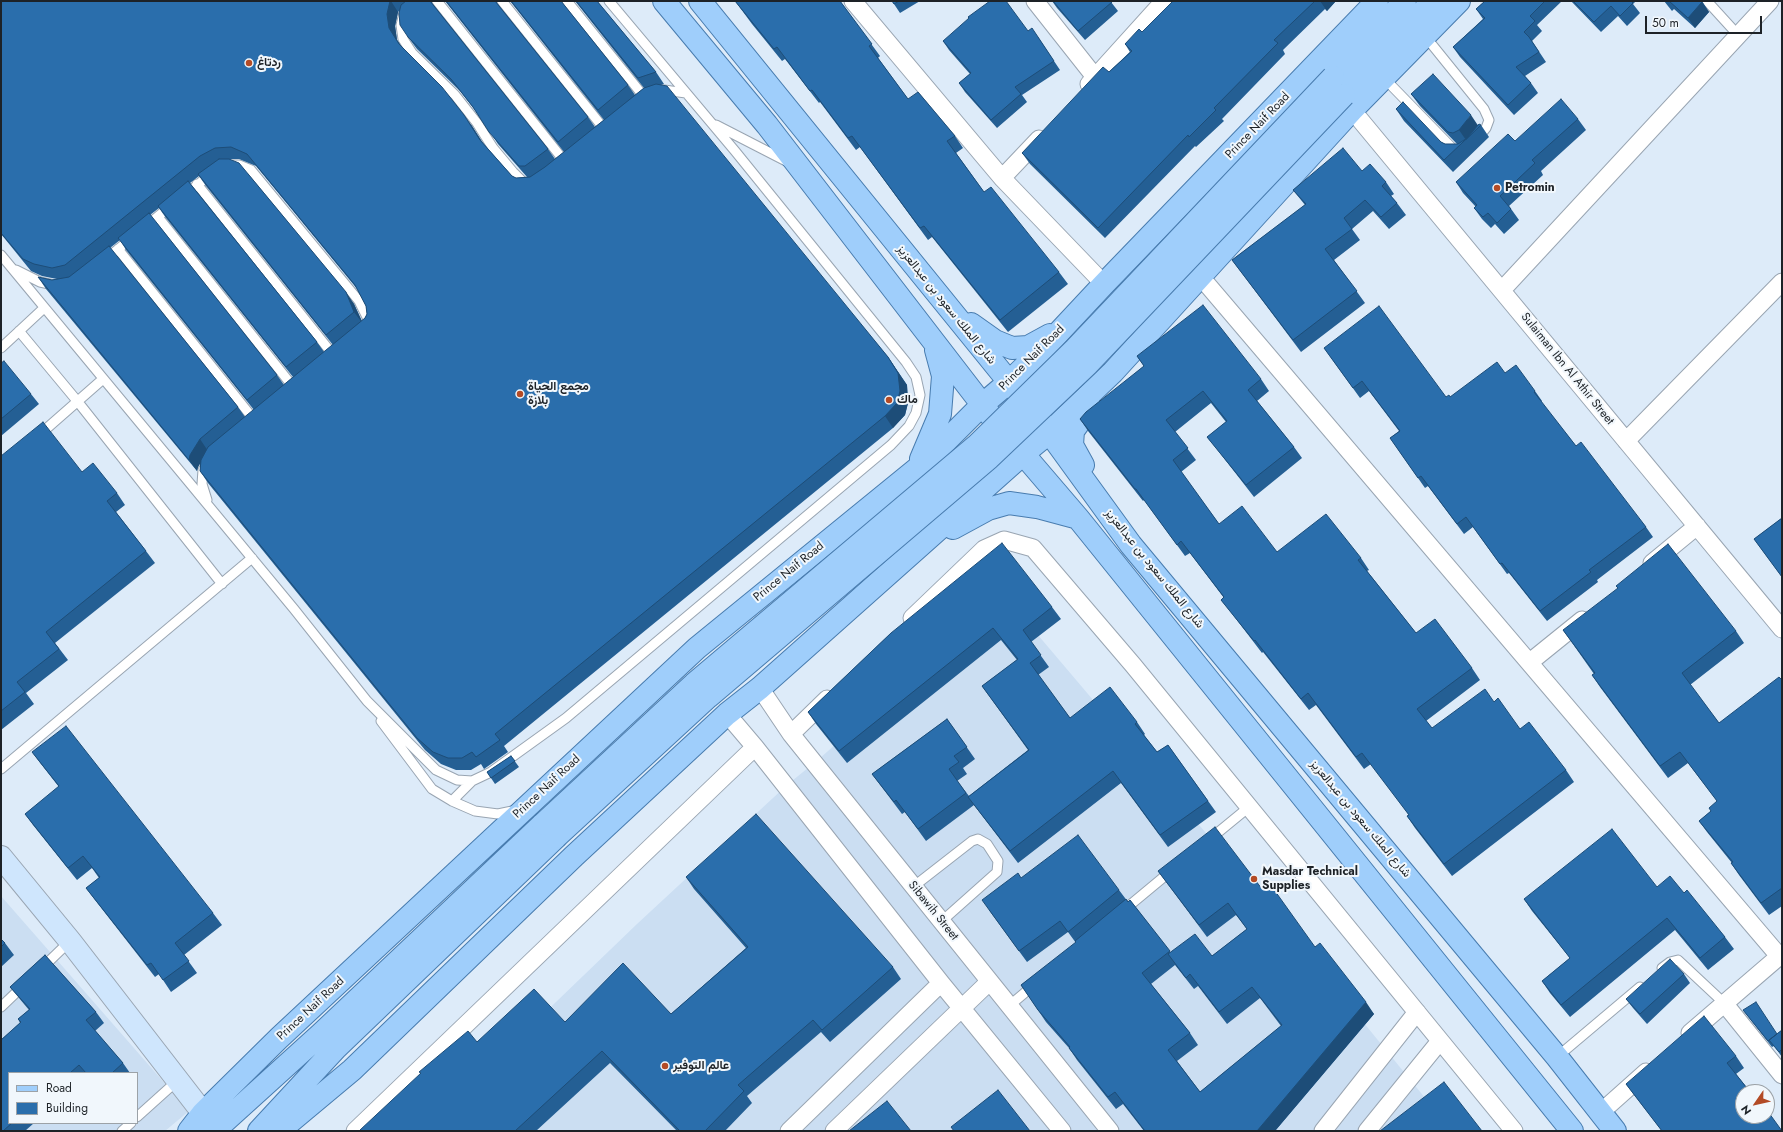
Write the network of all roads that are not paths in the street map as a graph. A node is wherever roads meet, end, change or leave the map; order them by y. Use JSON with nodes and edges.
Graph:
{"nodes":[{"id":1,"x":421,"y":1,"type":"edge"},
{"id":2,"x":437,"y":1,"type":"edge"},
{"id":3,"x":502,"y":1,"type":"edge"},
{"id":4,"x":567,"y":1,"type":"edge"},
{"id":5,"x":609,"y":1,"type":"edge"},
{"id":6,"x":664,"y":1,"type":"edge"},
{"id":7,"x":700,"y":1,"type":"edge"},
{"id":8,"x":853,"y":1,"type":"edge"},
{"id":9,"x":1035,"y":1,"type":"edge"},
{"id":10,"x":1164,"y":1,"type":"edge"},
{"id":11,"x":1377,"y":1,"type":"edge"},
{"id":12,"x":1405,"y":1,"type":"edge"},
{"id":13,"x":1433,"y":1,"type":"edge"},
{"id":14,"x":1459,"y":1,"type":"edge"},
{"id":15,"x":1707,"y":1,"type":"edge"},
{"id":16,"x":1770,"y":1,"type":"edge"},
{"id":17,"x":1738,"y":35,"type":"junction"},
{"id":18,"x":1425,"y":36,"type":"junction"},
{"id":19,"x":1095,"y":77,"type":"junction"},
{"id":20,"x":1384,"y":78,"type":"junction"},
{"id":21,"x":686,"y":93,"type":"junction"},
{"id":22,"x":1080,"y":94,"type":"edge"},
{"id":23,"x":1343,"y":94,"type":"junction"},
{"id":24,"x":711,"y":123,"type":"junction"},
{"id":25,"x":1049,"y":128,"type":"edge"},
{"id":26,"x":605,"y":131,"type":"edge"},
{"id":27,"x":565,"y":162,"type":"edge"},
{"id":28,"x":800,"y":168,"type":"junction"},
{"id":29,"x":1002,"y":178,"type":"junction"},
{"id":30,"x":198,"y":184,"type":"junction"},
{"id":31,"x":535,"y":184,"type":"edge"},
{"id":32,"x":158,"y":217,"type":"junction"},
{"id":33,"x":118,"y":249,"type":"junction"},
{"id":34,"x":1,"y":255,"type":"edge"},
{"id":35,"x":100,"y":263,"type":"edge"},
{"id":36,"x":12,"y":268,"type":"junction"},
{"id":37,"x":1200,"y":276,"type":"junction"},
{"id":38,"x":40,"y":282,"type":"junction"},
{"id":39,"x":1782,"y":282,"type":"edge"},
{"id":40,"x":1104,"y":284,"type":"junction"},
{"id":41,"x":65,"y":285,"type":"edge"},
{"id":42,"x":1502,"y":290,"type":"junction"},
{"id":43,"x":32,"y":293,"type":"junction"},
{"id":44,"x":947,"y":306,"type":"junction"},
{"id":45,"x":44,"y":308,"type":"junction"},
{"id":46,"x":1064,"y":327,"type":"junction"},
{"id":47,"x":363,"y":331,"type":"edge"},
{"id":48,"x":19,"y":332,"type":"junction"},
{"id":49,"x":933,"y":342,"type":"junction"},
{"id":50,"x":1,"y":348,"type":"edge"},
{"id":51,"x":334,"y":355,"type":"edge"},
{"id":52,"x":1113,"y":372,"type":"junction"},
{"id":53,"x":104,"y":379,"type":"junction"},
{"id":54,"x":1009,"y":382,"type":"junction"},
{"id":55,"x":294,"y":388,"type":"edge"},
{"id":56,"x":78,"y":402,"type":"junction"},
{"id":57,"x":982,"y":406,"type":"junction"},
{"id":58,"x":254,"y":421,"type":"edge"},
{"id":59,"x":1050,"y":432,"type":"junction"},
{"id":60,"x":1626,"y":441,"type":"junction"},
{"id":61,"x":31,"y":442,"type":"edge"},
{"id":62,"x":1023,"y":454,"type":"junction"},
{"id":63,"x":212,"y":455,"type":"edge"},
{"id":64,"x":918,"y":467,"type":"junction"},
{"id":65,"x":203,"y":470,"type":"junction"},
{"id":66,"x":187,"y":479,"type":"junction"},
{"id":67,"x":210,"y":507,"type":"junction"},
{"id":68,"x":1078,"y":518,"type":"junction"},
{"id":69,"x":1697,"y":526,"type":"junction"},
{"id":70,"x":1131,"y":545,"type":"junction"},
{"id":71,"x":917,"y":548,"type":"junction"},
{"id":72,"x":252,"y":558,"type":"junction"},
{"id":73,"x":1642,"y":571,"type":"edge"},
{"id":74,"x":222,"y":584,"type":"junction"},
{"id":75,"x":1592,"y":612,"type":"edge"},
{"id":76,"x":1782,"y":629,"type":"edge"},
{"id":77,"x":899,"y":630,"type":"edge"},
{"id":78,"x":1530,"y":662,"type":"junction"},
{"id":79,"x":760,"y":688,"type":"junction"},
{"id":80,"x":836,"y":690,"type":"edge"},
{"id":81,"x":367,"y":701,"type":"junction"},
{"id":82,"x":727,"y":714,"type":"junction"},
{"id":83,"x":791,"y":734,"type":"junction"},
{"id":84,"x":755,"y":747,"type":"junction"},
{"id":85,"x":1,"y":769,"type":"edge"},
{"id":86,"x":472,"y":781,"type":"junction"},
{"id":87,"x":452,"y":802,"type":"junction"},
{"id":88,"x":1249,"y":807,"type":"junction"},
{"id":89,"x":524,"y":809,"type":"junction"},
{"id":90,"x":550,"y":830,"type":"junction"},
{"id":91,"x":1200,"y":847,"type":"edge"},
{"id":92,"x":1,"y":856,"type":"edge"},
{"id":93,"x":1181,"y":863,"type":"edge"},
{"id":94,"x":914,"y":887,"type":"junction"},
{"id":95,"x":1120,"y":914,"type":"edge"},
{"id":96,"x":942,"y":921,"type":"junction"},
{"id":97,"x":70,"y":941,"type":"junction"},
{"id":98,"x":1781,"y":955,"type":"edge"},
{"id":99,"x":1040,"y":980,"type":"edge"},
{"id":100,"x":989,"y":982,"type":"junction"},
{"id":101,"x":941,"y":983,"type":"junction"},
{"id":102,"x":1724,"y":1003,"type":"junction"},
{"id":103,"x":1,"y":1006,"type":"edge"},
{"id":104,"x":1009,"y":1006,"type":"junction"},
{"id":105,"x":961,"y":1007,"type":"junction"},
{"id":106,"x":1417,"y":1012,"type":"junction"},
{"id":107,"x":1440,"y":1041,"type":"junction"},
{"id":108,"x":1677,"y":1045,"type":"edge"},
{"id":109,"x":1557,"y":1057,"type":"junction"},
{"id":110,"x":1659,"y":1061,"type":"edge"},
{"id":111,"x":1782,"y":1075,"type":"edge"},
{"id":112,"x":177,"y":1081,"type":"junction"},
{"id":113,"x":203,"y":1113,"type":"junction"},
{"id":114,"x":1600,"y":1113,"type":"junction"},
{"id":115,"x":138,"y":1117,"type":"edge"},
{"id":116,"x":130,"y":1124,"type":"edge"},
{"id":117,"x":122,"y":1131,"type":"edge"},
{"id":118,"x":189,"y":1131,"type":"edge"},
{"id":119,"x":214,"y":1131,"type":"edge"},
{"id":120,"x":260,"y":1131,"type":"edge"},
{"id":121,"x":279,"y":1131,"type":"edge"},
{"id":122,"x":355,"y":1131,"type":"edge"},
{"id":123,"x":789,"y":1131,"type":"edge"},
{"id":124,"x":834,"y":1131,"type":"edge"},
{"id":125,"x":1062,"y":1131,"type":"edge"},
{"id":126,"x":1110,"y":1131,"type":"edge"},
{"id":127,"x":1323,"y":1131,"type":"edge"},
{"id":128,"x":1367,"y":1131,"type":"edge"},
{"id":129,"x":1514,"y":1131,"type":"edge"},
{"id":130,"x":1572,"y":1131,"type":"edge"},
{"id":131,"x":1615,"y":1131,"type":"edge"}],
"edges":[{"from":1,"to":31,"type":"lane"},
{"from":2,"to":27,"type":"lane"},
{"from":3,"to":26,"type":"lane"},
{"from":4,"to":21,"type":"lane"},
{"from":5,"to":21,"type":"lane"},
{"from":6,"to":28,"type":"main road"},
{"from":7,"to":44,"type":"main road","name":"شارع الملك سعود بن عبدالعزيز"},
{"from":8,"to":29,"type":"street"},
{"from":9,"to":19,"type":"street"},
{"from":10,"to":19,"type":"street"},
{"from":11,"to":40,"type":"main road","name":"Prince Naif Road"},
{"from":12,"to":23,"type":"main road"},
{"from":13,"to":23,"type":"main road"},
{"from":14,"to":18,"type":"main road"},
{"from":15,"to":17,"type":"lane"},
{"from":16,"to":17,"type":"street"},
{"from":17,"to":42,"type":"street"},
{"from":18,"to":20,"type":"main road"},
{"from":18,"to":20,"type":"lane"},
{"from":19,"to":22,"type":"street"},
{"from":20,"to":23,"type":"main road"},
{"from":21,"to":24,"type":"lane"},
{"from":23,"to":37,"type":"main road"},
{"from":23,"to":42,"type":"street","name":"Sulaiman Ibn Al Athir Street"},
{"from":23,"to":90,"type":"main road","bridge":true},
{"from":24,"to":28,"type":"lane"},
{"from":24,"to":86,"type":"lane"},
{"from":25,"to":29,"type":"street"},
{"from":28,"to":49,"type":"main road"},
{"from":29,"to":40,"type":"street"},
{"from":30,"to":32,"type":"lane"},
{"from":30,"to":47,"type":"lane"},
{"from":30,"to":51,"type":"lane"},
{"from":32,"to":33,"type":"lane"},
{"from":32,"to":55,"type":"lane"},
{"from":33,"to":35,"type":"lane"},
{"from":33,"to":58,"type":"lane"},
{"from":34,"to":36,"type":"lane"},
{"from":36,"to":38,"type":"lane"},
{"from":36,"to":43,"type":"lane"},
{"from":37,"to":52,"type":"main road"},
{"from":37,"to":78,"type":"street"},
{"from":38,"to":41,"type":"lane"},
{"from":38,"to":43,"type":"lane"},
{"from":39,"to":60,"type":"street"},
{"from":40,"to":46,"type":"main road","name":"Prince Naif Road"},
{"from":42,"to":60,"type":"street","name":"Sulaiman Ibn Al Athir Street"},
{"from":43,"to":45,"type":"lane"},
{"from":44,"to":46,"type":"main road"},
{"from":44,"to":54,"type":"main road","name":"شارع الملك سعود بن عبدالعزيز"},
{"from":45,"to":48,"type":"lane"},
{"from":45,"to":53,"type":"lane"},
{"from":46,"to":54,"type":"main road","name":"Prince Naif Road"},
{"from":48,"to":50,"type":"lane"},
{"from":48,"to":56,"type":"lane"},
{"from":49,"to":57,"type":"main road"},
{"from":49,"to":64,"type":"main road"},
{"from":52,"to":59,"type":"main road"},
{"from":52,"to":70,"type":"main road"},
{"from":53,"to":56,"type":"lane"},
{"from":53,"to":66,"type":"lane"},
{"from":54,"to":57,"type":"main road","name":"Prince Naif Road"},
{"from":54,"to":59,"type":"main road","name":"شارع الملك سعود بن عبدالعزيز"},
{"from":56,"to":61,"type":"lane"},
{"from":56,"to":74,"type":"lane"},
{"from":57,"to":62,"type":"main road"},
{"from":57,"to":64,"type":"main road","name":"Prince Naif Road"},
{"from":59,"to":62,"type":"main road"},
{"from":59,"to":70,"type":"main road","name":"شارع الملك سعود بن عبدالعزيز"},
{"from":60,"to":69,"type":"street","name":"Sulaiman Ibn Al Athir Street"},
{"from":62,"to":68,"type":"main road"},
{"from":62,"to":71,"type":"main road"},
{"from":63,"to":65,"type":"lane"},
{"from":64,"to":89,"type":"main road","name":"Prince Naif Road"},
{"from":65,"to":66,"type":"lane"},
{"from":65,"to":67,"type":"lane"},
{"from":66,"to":67,"type":"lane"},
{"from":67,"to":72,"type":"lane"},
{"from":68,"to":71,"type":"main road"},
{"from":68,"to":130,"type":"main road"},
{"from":69,"to":73,"type":"street"},
{"from":69,"to":76,"type":"street","name":"Sulaiman Ibn Al Athir Street"},
{"from":70,"to":109,"type":"main road","name":"شارع الملك سعود بن عبدالعزيز"},
{"from":71,"to":79,"type":"main road"},
{"from":72,"to":74,"type":"lane"},
{"from":72,"to":81,"type":"lane"},
{"from":74,"to":85,"type":"lane"},
{"from":75,"to":78,"type":"street"},
{"from":77,"to":88,"type":"street"},
{"from":78,"to":98,"type":"street"},
{"from":79,"to":82,"type":"main road"},
{"from":79,"to":83,"type":"street","name":"Sibawih Street"},
{"from":80,"to":83,"type":"street"},
{"from":81,"to":86,"type":"lane"},
{"from":81,"to":87,"type":"lane"},
{"from":82,"to":84,"type":"street"},
{"from":82,"to":121,"type":"main road"},
{"from":83,"to":94,"type":"street","name":"Sibawih Street"},
{"from":84,"to":101,"type":"street"},
{"from":84,"to":122,"type":"street"},
{"from":86,"to":87,"type":"lane"},
{"from":87,"to":89,"type":"lane"},
{"from":88,"to":91,"type":"lane"},
{"from":88,"to":106,"type":"street"},
{"from":89,"to":113,"type":"main road","name":"Prince Naif Road"},
{"from":90,"to":119,"type":"main road"},
{"from":90,"to":120,"type":"main road"},
{"from":92,"to":97,"type":"street"},
{"from":93,"to":95,"type":"lane"},
{"from":94,"to":96,"type":"street","name":"Sibawih Street"},
{"from":94,"to":96,"type":"lane"},
{"from":96,"to":100,"type":"street","name":"Sibawih Street"},
{"from":97,"to":103,"type":"lane"},
{"from":97,"to":112,"type":"street"},
{"from":98,"to":102,"type":"street"},
{"from":99,"to":104,"type":"lane"},
{"from":100,"to":104,"type":"street","name":"Sibawih Street"},
{"from":100,"to":105,"type":"street"},
{"from":101,"to":105,"type":"street"},
{"from":101,"to":123,"type":"street"},
{"from":102,"to":108,"type":"street"},
{"from":102,"to":109,"type":"lane"},
{"from":102,"to":111,"type":"street"},
{"from":104,"to":126,"type":"street","name":"Sibawih Street"},
{"from":105,"to":124,"type":"street"},
{"from":105,"to":125,"type":"street"},
{"from":106,"to":107,"type":"street"},
{"from":106,"to":127,"type":"street"},
{"from":107,"to":128,"type":"street"},
{"from":107,"to":129,"type":"street"},
{"from":109,"to":114,"type":"main road","name":"شارع الملك سعود بن عبدالعزيز"},
{"from":110,"to":114,"type":"street"},
{"from":112,"to":113,"type":"street"},
{"from":112,"to":115,"type":"lane"},
{"from":113,"to":118,"type":"main road","name":"Prince Naif Road"},
{"from":114,"to":131,"type":"main road","name":"شارع الملك سعود بن عبدالعزيز"},
{"from":116,"to":117,"type":"lane"}]}
